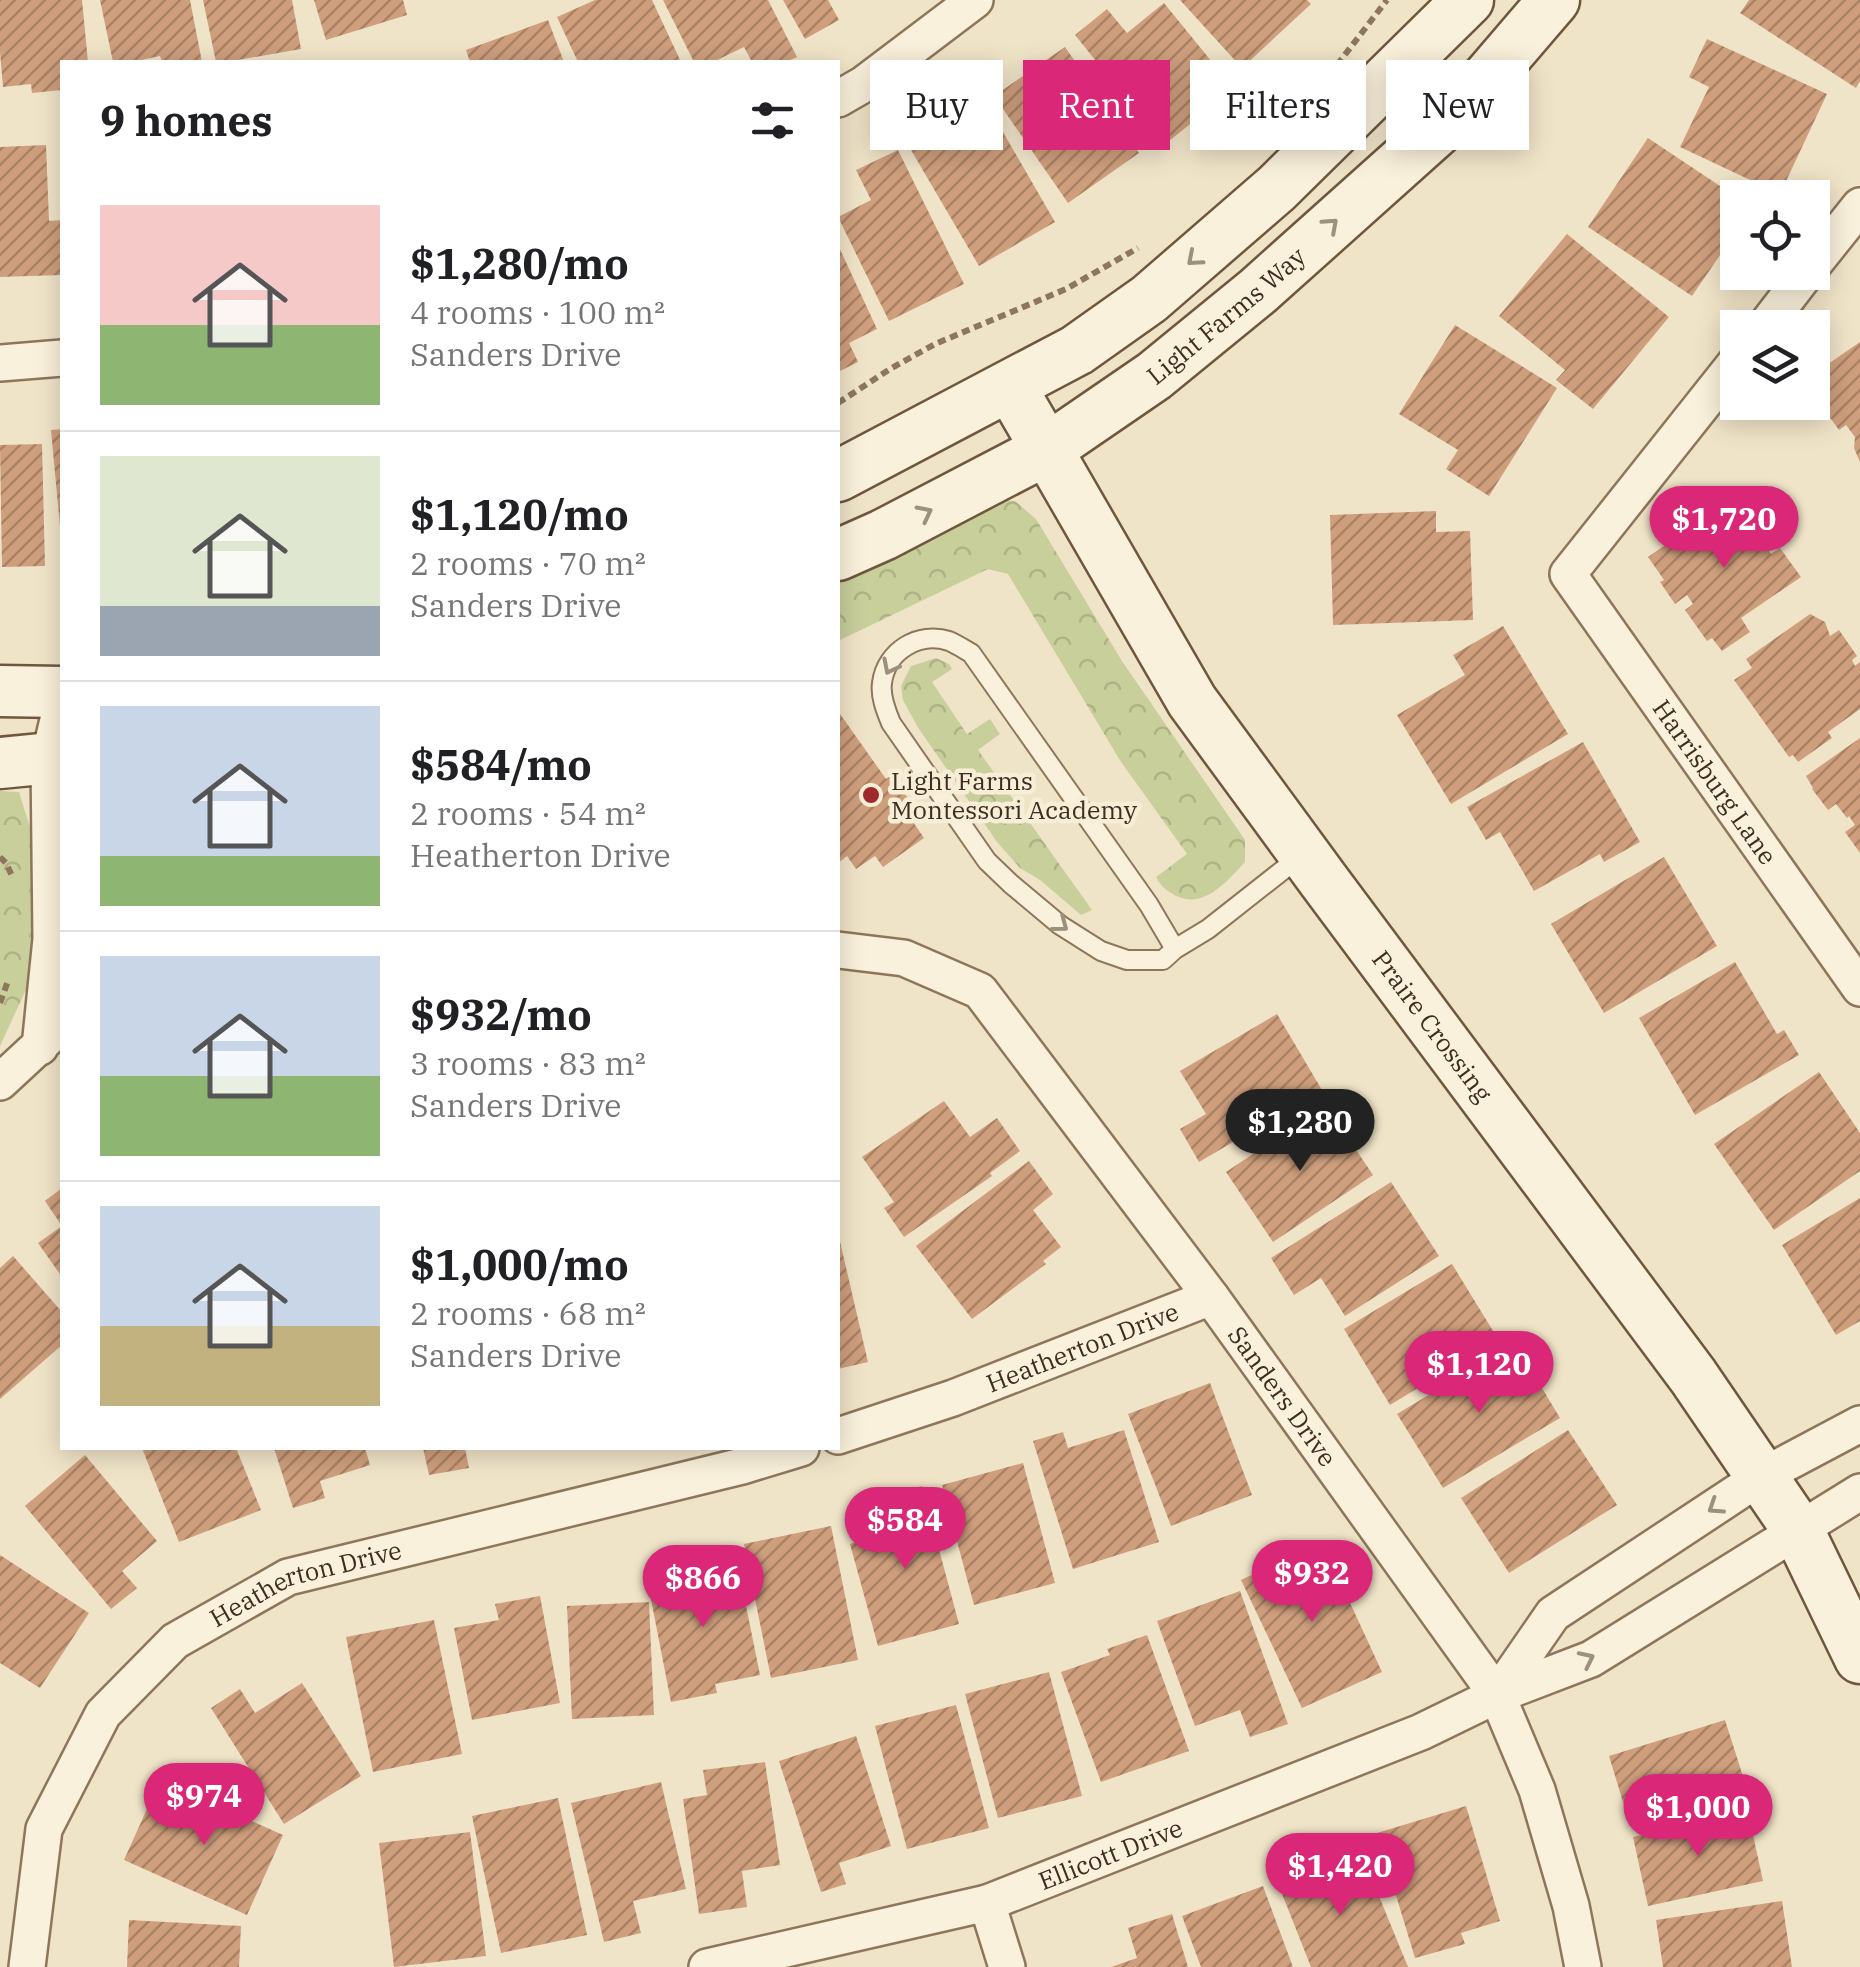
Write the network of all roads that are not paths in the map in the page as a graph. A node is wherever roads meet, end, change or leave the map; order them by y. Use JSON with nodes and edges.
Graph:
{"nodes":[{"id":1,"x":975,"y":0,"type":"edge"},
{"id":2,"x":1468,"y":0,"type":"edge"},
{"id":3,"x":1554,"y":0,"type":"edge"},
{"id":4,"x":840,"y":98,"type":"edge"},
{"id":5,"x":1860,"y":206,"type":"edge"},
{"id":6,"x":1830,"y":244,"type":"edge"},
{"id":7,"x":1793,"y":290,"type":"edge"},
{"id":8,"x":1778,"y":310,"type":"edge"},
{"id":9,"x":60,"y":358,"type":"edge"},
{"id":10,"x":0,"y":363,"type":"edge"},
{"id":11,"x":1720,"y":383,"type":"edge"},
{"id":12,"x":1010,"y":386,"type":"junction"},
{"id":13,"x":1046,"y":450,"type":"junction"},
{"id":14,"x":840,"y":475,"type":"edge"},
{"id":15,"x":840,"y":554,"type":"edge"},
{"id":16,"x":0,"y":691,"type":"edge"},
{"id":17,"x":60,"y":692,"type":"edge"},
{"id":18,"x":60,"y":721,"type":"edge"},
{"id":19,"x":56,"y":758,"type":"edge"},
{"id":20,"x":0,"y":762,"type":"edge"},
{"id":21,"x":1304,"y":854,"type":"junction"},
{"id":22,"x":1175,"y":949,"type":"junction"},
{"id":23,"x":840,"y":950,"type":"edge"},
{"id":24,"x":1860,"y":988,"type":"edge"},
{"id":25,"x":55,"y":1040,"type":"edge"},
{"id":26,"x":0,"y":1082,"type":"edge"},
{"id":27,"x":1212,"y":1297,"type":"junction"},
{"id":28,"x":1860,"y":1424,"type":"edge"},
{"id":29,"x":840,"y":1435,"type":"edge"},
{"id":30,"x":794,"y":1450,"type":"edge"},
{"id":31,"x":1762,"y":1476,"type":"junction"},
{"id":32,"x":1860,"y":1492,"type":"edge"},
{"id":33,"x":1798,"y":1530,"type":"junction"},
{"id":34,"x":1860,"y":1658,"type":"edge"},
{"id":35,"x":1497,"y":1695,"type":"junction"},
{"id":36,"x":987,"y":1903,"type":"junction"},
{"id":37,"x":28,"y":1967,"type":"edge"},
{"id":38,"x":707,"y":1967,"type":"edge"},
{"id":39,"x":1007,"y":1967,"type":"edge"},
{"id":40,"x":1583,"y":1967,"type":"edge"}],
"edges":[{"from":1,"to":4,"type":"street"},
{"from":2,"to":12,"type":"street","one_way":true},
{"from":13,"to":3,"type":"street","name":"Light Farms Way","one_way":true},
{"from":5,"to":6,"type":"street"},
{"from":7,"to":8,"type":"street"},
{"from":9,"to":10,"type":"street"},
{"from":11,"to":24,"type":"street","name":"Harrisburg Lane"},
{"from":12,"to":13,"type":"street","name":"Praire Crossing"},
{"from":12,"to":14,"type":"street"},
{"from":15,"to":13,"type":"street","name":"Light Farms Way","one_way":true},
{"from":13,"to":21,"type":"street","name":"Praire Crossing"},
{"from":16,"to":17,"type":"street"},
{"from":18,"to":19,"type":"street"},
{"from":19,"to":20,"type":"street"},
{"from":19,"to":25,"type":"street"},
{"from":21,"to":22,"type":"lane"},
{"from":21,"to":31,"type":"street","name":"Praire Crossing"},
{"from":22,"to":22,"type":"lane","one_way":true},
{"from":23,"to":27,"type":"street","name":"Sanders Drive"},
{"from":25,"to":26,"type":"street"},
{"from":27,"to":29,"type":"street","name":"Heatherton Drive"},
{"from":27,"to":35,"type":"street","name":"Sanders Drive"},
{"from":28,"to":31,"type":"street","name":"Ellicott Drive"},
{"from":30,"to":37,"type":"street","name":"Heatherton Drive"},
{"from":31,"to":33,"type":"street","name":"Praire Crossing"},
{"from":31,"to":35,"type":"street","name":"Ellicott Drive","one_way":true},
{"from":32,"to":33,"type":"street","name":"Ellicott Drive"},
{"from":33,"to":34,"type":"street","name":"Praire Crossing"},
{"from":35,"to":33,"type":"street","name":"Ellicott Drive","one_way":true},
{"from":35,"to":36,"type":"street","name":"Ellicott Drive"},
{"from":35,"to":40,"type":"street","name":"Sanders Drive"},
{"from":36,"to":38,"type":"street","name":"Ellicott Drive"},
{"from":36,"to":39,"type":"street"}]}
